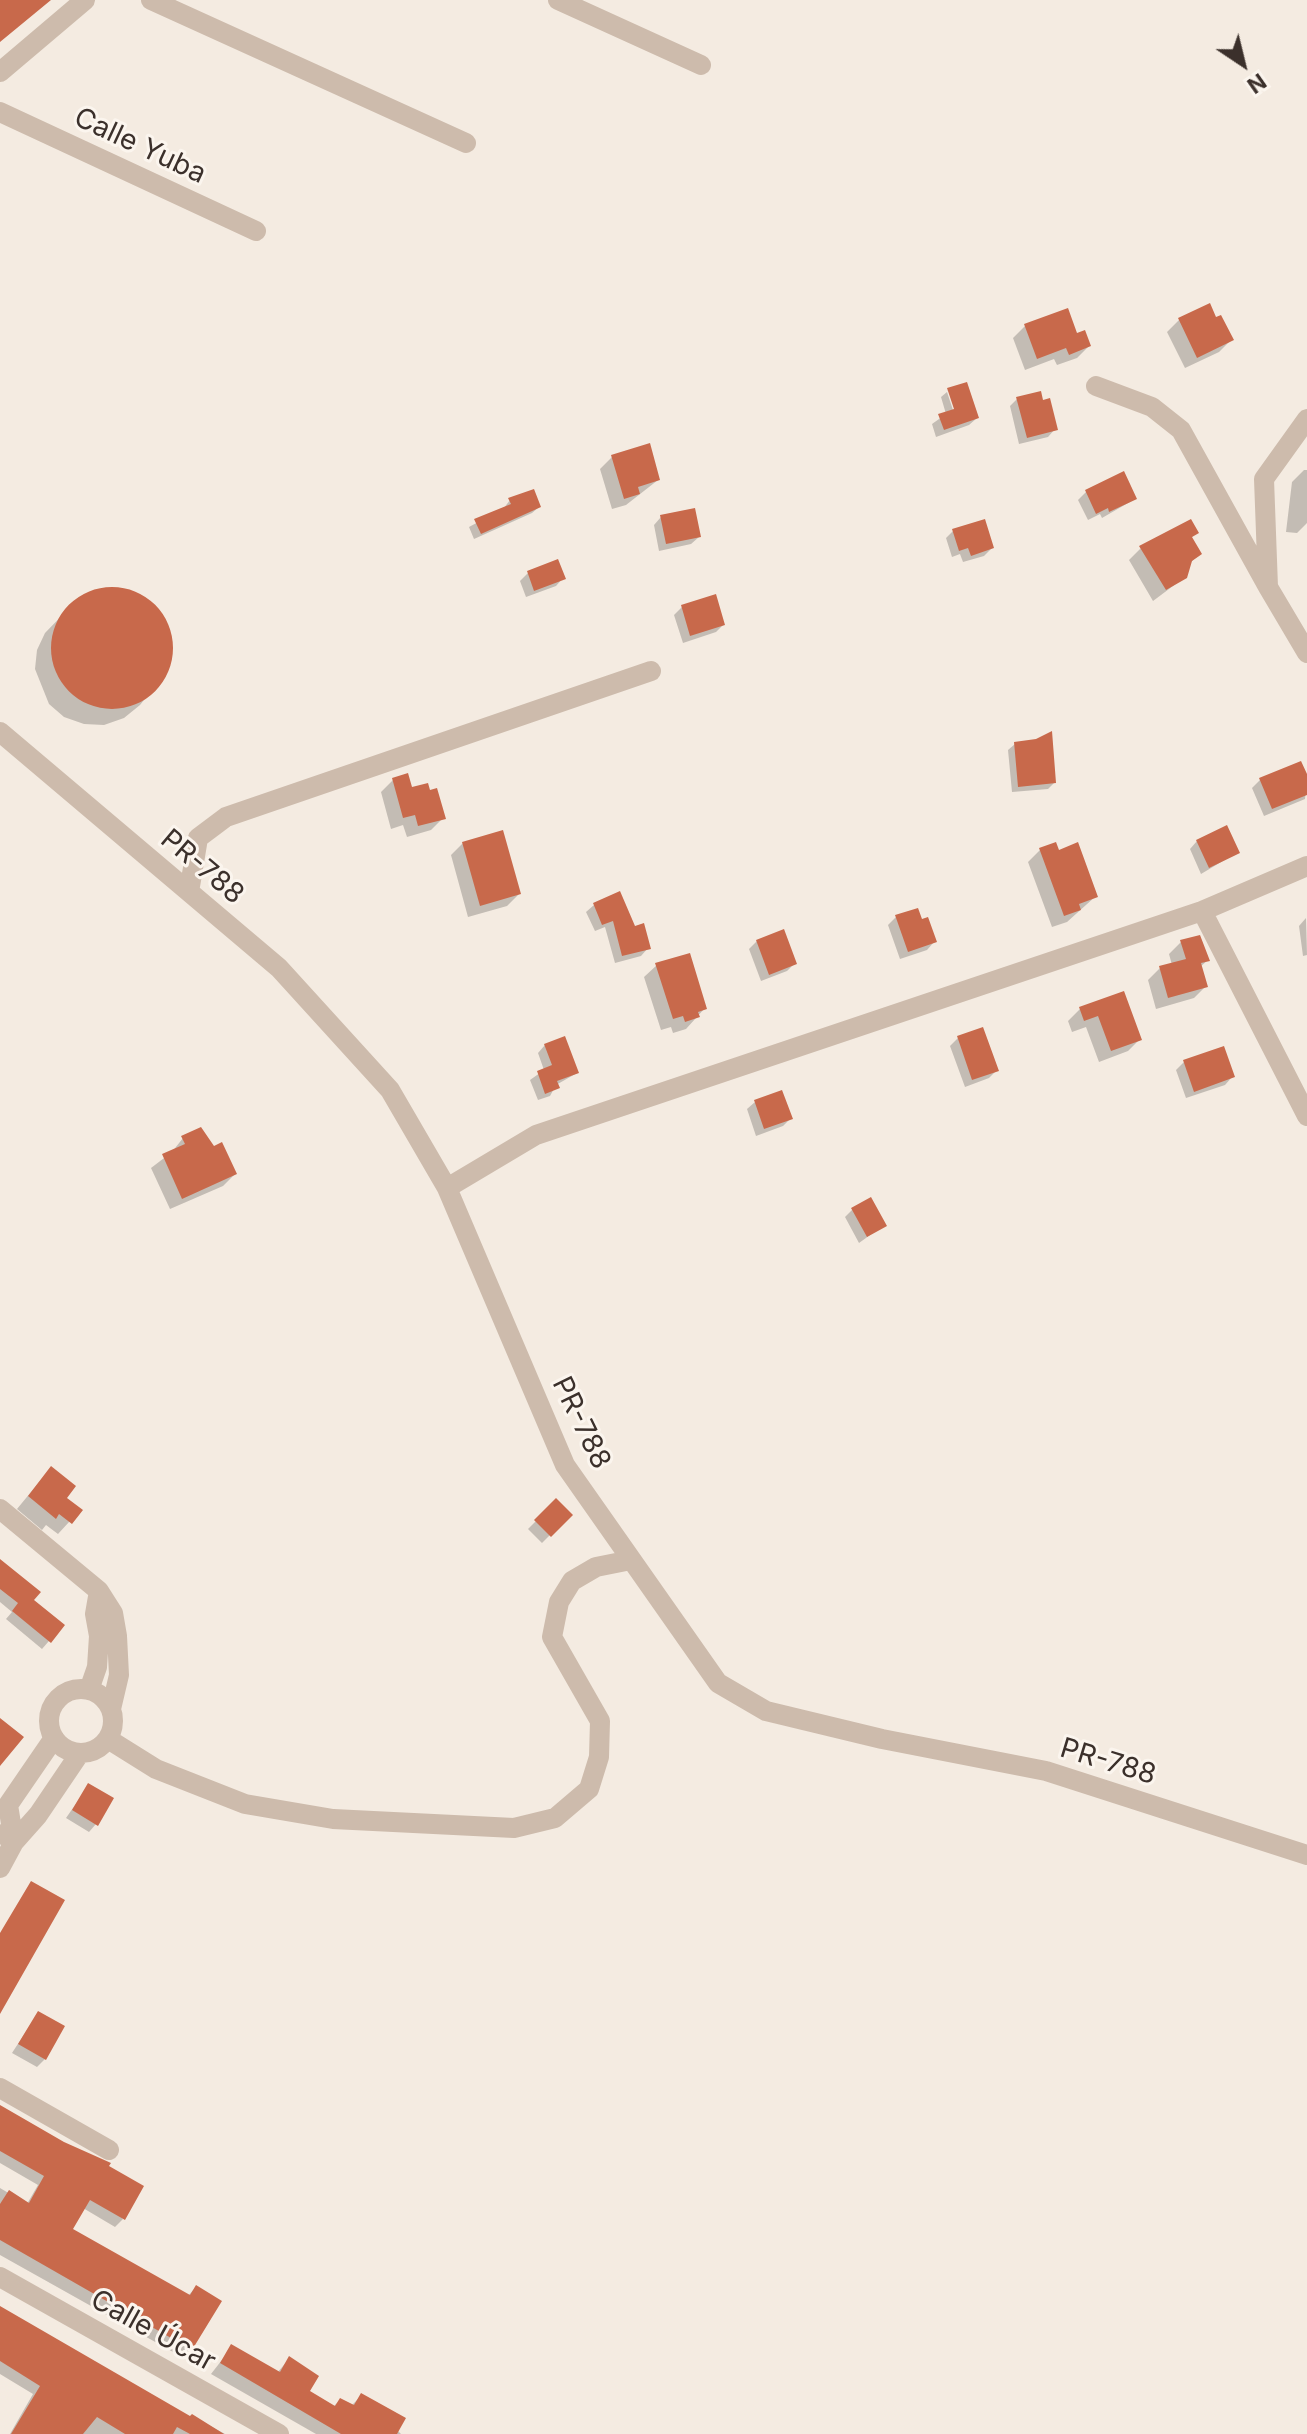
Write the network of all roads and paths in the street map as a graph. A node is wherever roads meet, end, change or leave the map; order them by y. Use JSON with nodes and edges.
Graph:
{"nodes":[{"id":1,"x":85,"y":0,"type":"edge"},
{"id":2,"x":151,"y":0,"type":"edge"},
{"id":3,"x":558,"y":0,"type":"edge"},
{"id":4,"x":701,"y":65,"type":"dead end"},
{"id":5,"x":0,"y":72,"type":"edge"},
{"id":6,"x":0,"y":112,"type":"edge"},
{"id":7,"x":466,"y":143,"type":"dead end"},
{"id":8,"x":256,"y":231,"type":"dead end"},
{"id":9,"x":1096,"y":386,"type":"dead end"},
{"id":10,"x":1307,"y":419,"type":"edge"},
{"id":11,"x":1268,"y":587,"type":"junction"},
{"id":12,"x":1307,"y":653,"type":"edge"},
{"id":13,"x":651,"y":671,"type":"dead end"},
{"id":14,"x":0,"y":732,"type":"edge"},
{"id":15,"x":1307,"y":866,"type":"edge"},
{"id":16,"x":189,"y":892,"type":"junction"},
{"id":17,"x":1202,"y":911,"type":"junction"},
{"id":18,"x":1307,"y":1116,"type":"edge"},
{"id":19,"x":447,"y":1188,"type":"junction"},
{"id":20,"x":0,"y":1509,"type":"edge"},
{"id":21,"x":631,"y":1560,"type":"junction"},
{"id":22,"x":108,"y":1636,"type":"junction"},
{"id":23,"x":89,"y":1690,"type":"junction"},
{"id":24,"x":111,"y":1709,"type":"junction"},
{"id":25,"x":54,"y":1738,"type":"junction"},
{"id":26,"x":108,"y":1739,"type":"junction"},
{"id":27,"x":80,"y":1753,"type":"junction"},
{"id":28,"x":7,"y":1836,"type":"edge"},
{"id":29,"x":1307,"y":1855,"type":"edge"},
{"id":30,"x":0,"y":1868,"type":"edge"},
{"id":31,"x":0,"y":2088,"type":"edge"},
{"id":32,"x":109,"y":2150,"type":"dead end"},
{"id":33,"x":0,"y":2277,"type":"edge"},
{"id":34,"x":279,"y":2434,"type":"edge"}],
"edges":[{"from":1,"to":5,"type":"street"},
{"from":2,"to":7,"type":"street"},
{"from":3,"to":4,"type":"street"},
{"from":6,"to":8,"type":"street","name":"Calle Yuba"},
{"from":9,"to":11,"type":"street"},
{"from":10,"to":11,"type":"street"},
{"from":11,"to":12,"type":"street"},
{"from":13,"to":16,"type":"street"},
{"from":14,"to":16,"type":"street","name":"PR-788","number":"PR-788"},
{"from":15,"to":17,"type":"street"},
{"from":16,"to":19,"type":"street","name":"PR-788","number":"PR-788"},
{"from":17,"to":18,"type":"street"},
{"from":17,"to":19,"type":"street"},
{"from":19,"to":21,"type":"street","name":"PR-788","number":"PR-788"},
{"from":20,"to":22,"type":"street"},
{"from":21,"to":26,"type":"street"},
{"from":21,"to":29,"type":"street","name":"PR-788","number":"PR-788"},
{"from":22,"to":23,"type":"street"},
{"from":22,"to":24,"type":"street"},
{"from":23,"to":24,"type":"street"},
{"from":23,"to":25,"type":"street"},
{"from":24,"to":26,"type":"street"},
{"from":25,"to":27,"type":"street"},
{"from":25,"to":28,"type":"street"},
{"from":26,"to":27,"type":"street"},
{"from":27,"to":28,"type":"street"},
{"from":28,"to":30,"type":"street"},
{"from":31,"to":32,"type":"street"},
{"from":33,"to":34,"type":"street","name":"Calle Úcar"}]}
